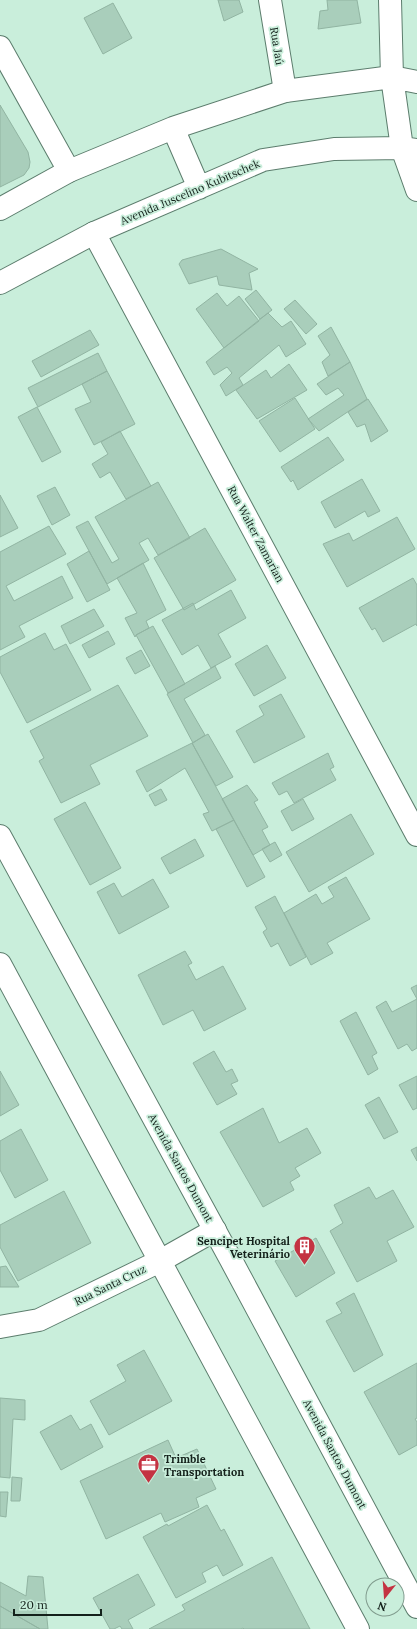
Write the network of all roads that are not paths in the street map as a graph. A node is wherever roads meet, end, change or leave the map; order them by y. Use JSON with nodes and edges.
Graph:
{"nodes":[{"id":1,"x":270,"y":0,"type":"edge"},
{"id":2,"x":390,"y":0,"type":"edge"},
{"id":3,"x":0,"y":47,"type":"edge"},
{"id":4,"x":392,"y":77,"type":"junction"},
{"id":5,"x":417,"y":82,"type":"edge"},
{"id":6,"x":285,"y":91,"type":"junction"},
{"id":7,"x":173,"y":128,"type":"junction"},
{"id":8,"x":410,"y":149,"type":"edge"},
{"id":9,"x":69,"y":171,"type":"junction"},
{"id":10,"x":199,"y":188,"type":"junction"},
{"id":11,"x":417,"y":190,"type":"edge"},
{"id":12,"x":0,"y":209,"type":"edge"},
{"id":13,"x":94,"y":233,"type":"junction"},
{"id":14,"x":0,"y":283,"type":"edge"},
{"id":15,"x":417,"y":834,"type":"edge"},
{"id":16,"x":0,"y":836,"type":"edge"},
{"id":17,"x":0,"y":964,"type":"edge"},
{"id":18,"x":215,"y":1230,"type":"junction"},
{"id":19,"x":160,"y":1261,"type":"junction"},
{"id":20,"x":0,"y":1327,"type":"edge"},
{"id":21,"x":417,"y":1607,"type":"edge"},
{"id":22,"x":358,"y":1629,"type":"edge"}],
"edges":[{"from":1,"to":6,"type":"main road","name":"Rua Jaú"},
{"from":2,"to":4,"type":"main road"},
{"from":3,"to":9,"type":"main road"},
{"from":4,"to":5,"type":"main road"},
{"from":4,"to":6,"type":"main road"},
{"from":4,"to":8,"type":"main road"},
{"from":6,"to":7,"type":"main road"},
{"from":7,"to":9,"type":"main road"},
{"from":7,"to":10,"type":"main road"},
{"from":8,"to":10,"type":"main road","name":"Avenida Juscelino Kubitschek"},
{"from":8,"to":11,"type":"main road"},
{"from":9,"to":12,"type":"main road"},
{"from":10,"to":13,"type":"main road","name":"Avenida Juscelino Kubitschek"},
{"from":13,"to":14,"type":"main road","name":"Avenida Juscelino Kubitschek"},
{"from":13,"to":15,"type":"main road","name":"Rua Walter Zamarian"},
{"from":16,"to":18,"type":"main road","name":"Avenida Santos Dumont"},
{"from":17,"to":19,"type":"main road"},
{"from":18,"to":19,"type":"main road","name":"Rua Santa Cruz"},
{"from":18,"to":21,"type":"main road","name":"Avenida Santos Dumont"},
{"from":19,"to":20,"type":"main road","name":"Rua Santa Cruz"},
{"from":19,"to":22,"type":"main road"}]}
